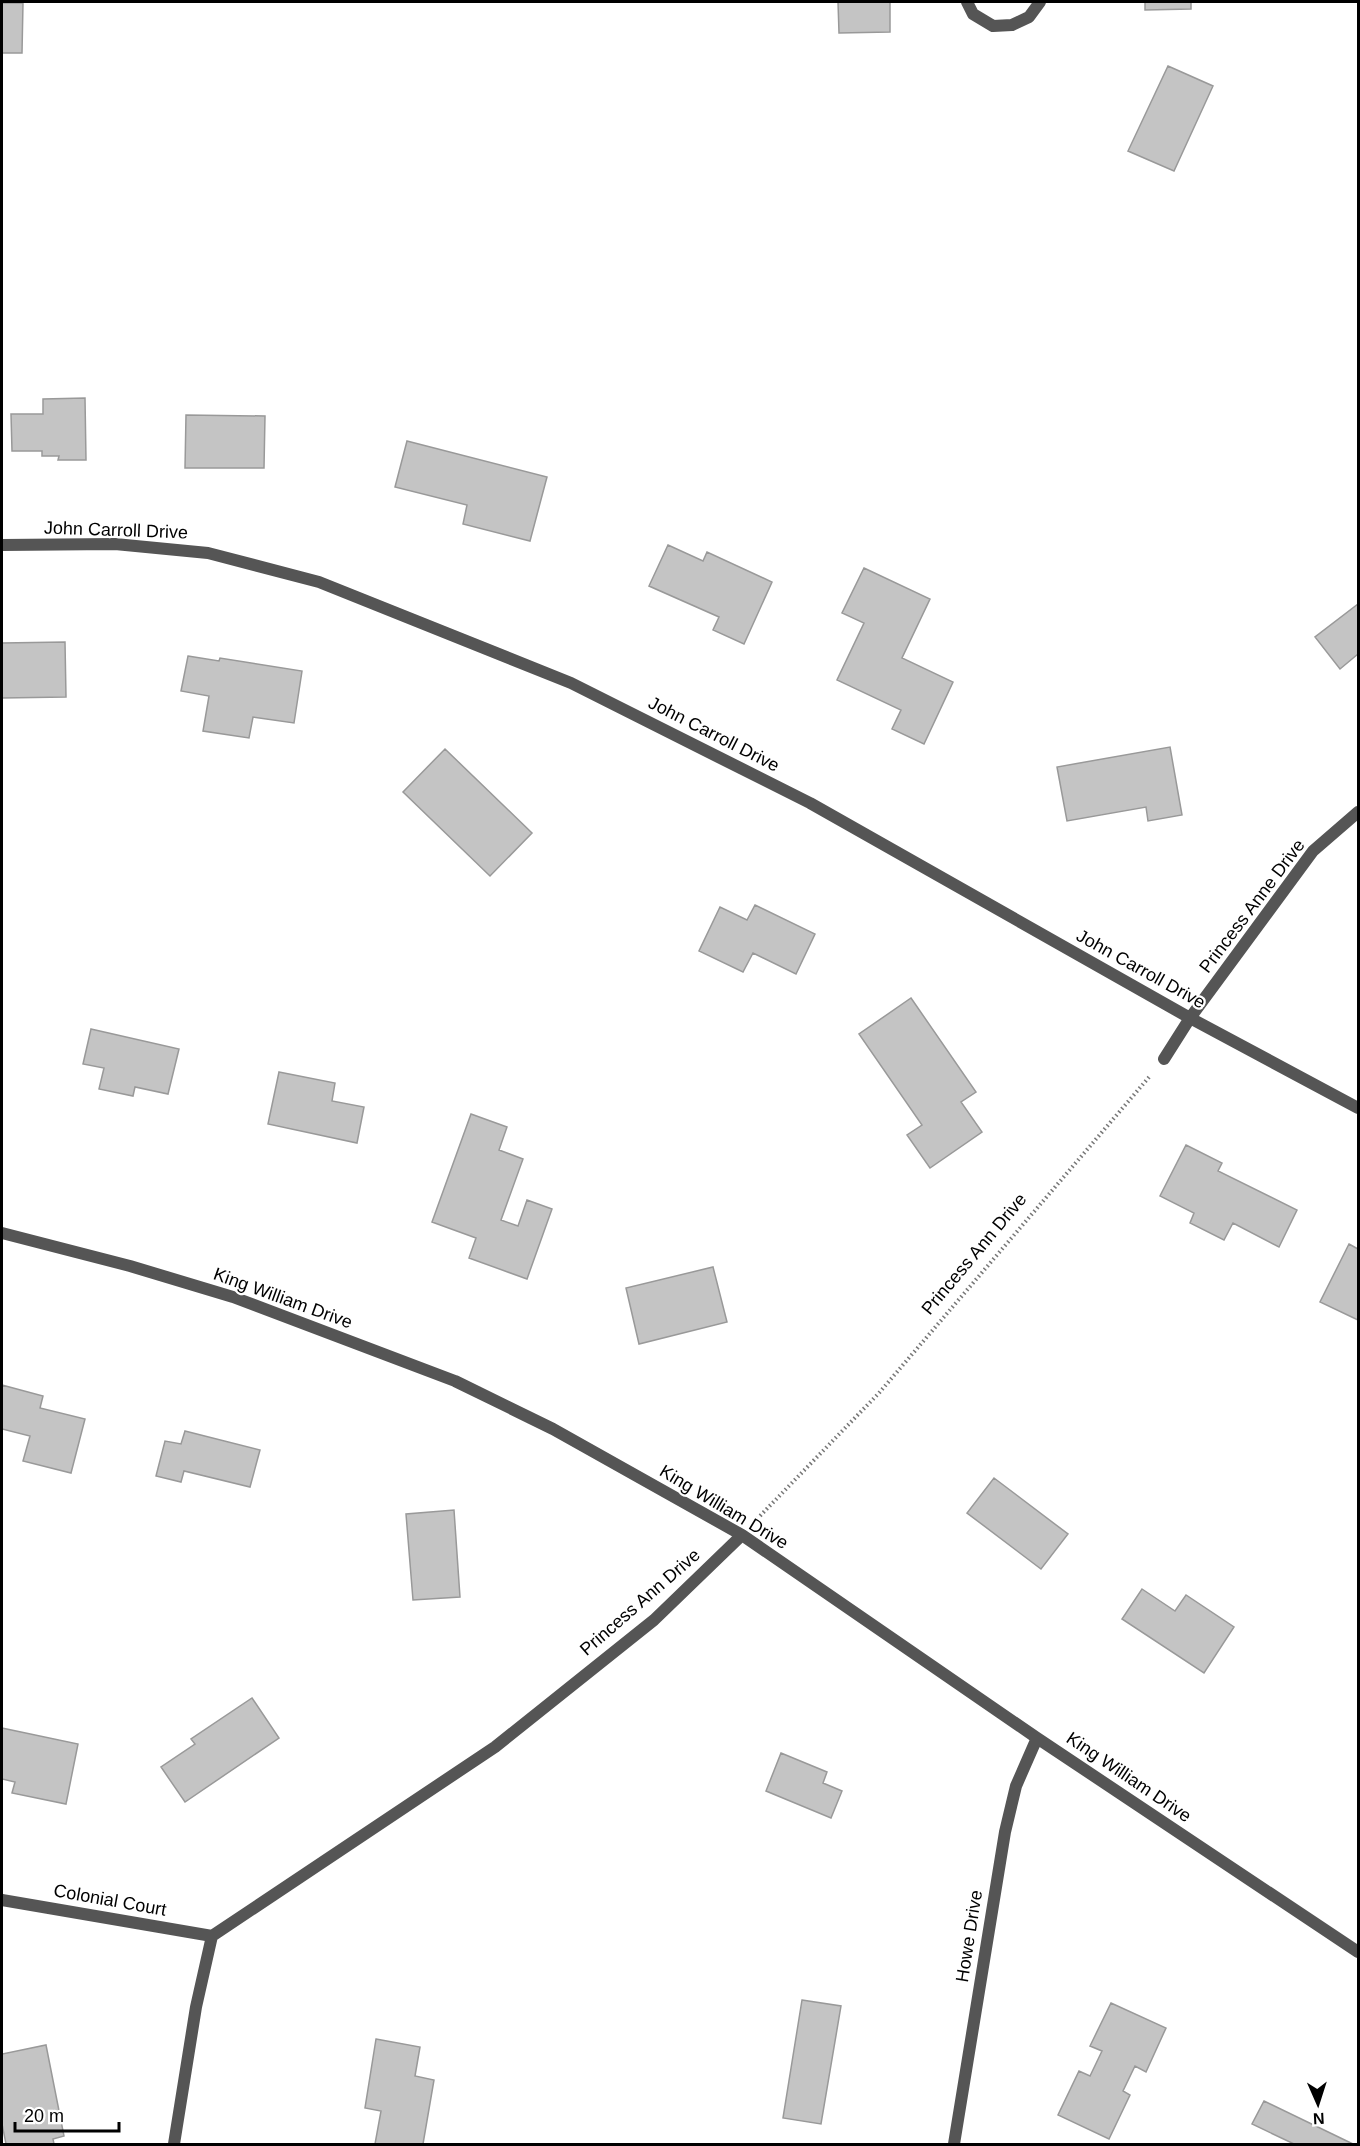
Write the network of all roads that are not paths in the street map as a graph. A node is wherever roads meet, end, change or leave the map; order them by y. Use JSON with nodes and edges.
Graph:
{"nodes":[{"id":1,"x":967,"y":2,"type":"edge"},
{"id":2,"x":1040,"y":2,"type":"edge"},
{"id":3,"x":2,"y":545,"type":"edge"},
{"id":4,"x":1359,"y":812,"type":"edge"},
{"id":5,"x":1190,"y":1018,"type":"junction"},
{"id":6,"x":1164,"y":1059,"type":"road end"},
{"id":7,"x":1359,"y":1108,"type":"edge"},
{"id":8,"x":2,"y":1233,"type":"edge"},
{"id":9,"x":742,"y":1535,"type":"junction"},
{"id":10,"x":1037,"y":1738,"type":"junction"},
{"id":11,"x":2,"y":1900,"type":"edge"},
{"id":12,"x":212,"y":1935,"type":"junction"},
{"id":13,"x":1359,"y":1952,"type":"edge"},
{"id":14,"x":174,"y":2145,"type":"edge"},
{"id":15,"x":954,"y":2145,"type":"edge"}],
"edges":[{"from":1,"to":2,"type":"street"},
{"from":3,"to":5,"type":"street","name":"John Carroll Drive"},
{"from":4,"to":5,"type":"street","name":"Princess Anne Drive"},
{"from":5,"to":6,"type":"street","name":"Princess Anne Drive"},
{"from":5,"to":7,"type":"street","name":"John Carroll Drive"},
{"from":8,"to":9,"type":"street","name":"King William Drive"},
{"from":9,"to":10,"type":"street","name":"King William Drive"},
{"from":9,"to":12,"type":"street","name":"Princess Ann Drive"},
{"from":10,"to":13,"type":"street","name":"King William Drive"},
{"from":10,"to":15,"type":"street","name":"Howe Drive"},
{"from":11,"to":12,"type":"street","name":"Colonial Court"},
{"from":12,"to":14,"type":"street"}]}
